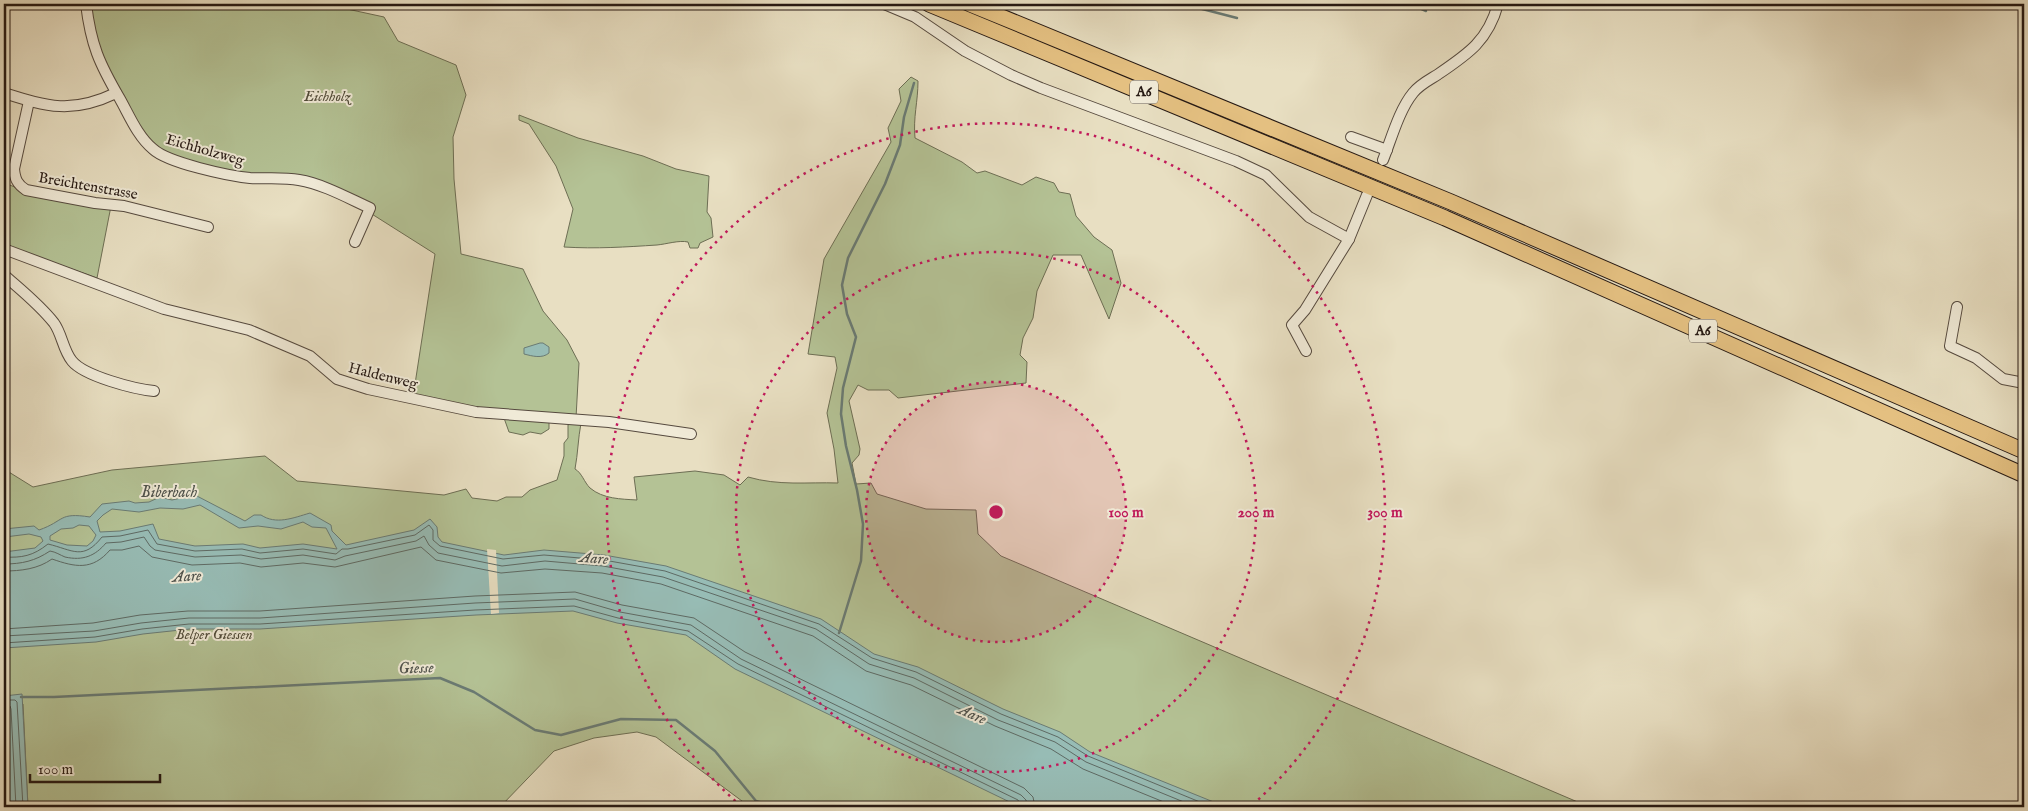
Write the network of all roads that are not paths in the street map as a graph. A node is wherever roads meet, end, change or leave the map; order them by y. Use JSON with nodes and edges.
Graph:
{"nodes":[{"id":1,"x":86,"y":4,"type":"edge"},
{"id":2,"x":884,"y":4,"type":"edge"},
{"id":3,"x":929,"y":4,"type":"edge"},
{"id":4,"x":970,"y":4,"type":"edge"},
{"id":5,"x":1498,"y":4,"type":"edge"},
{"id":6,"x":4,"y":93,"type":"edge"},
{"id":7,"x":116,"y":93,"type":"junction"},
{"id":8,"x":29,"y":101,"type":"junction"},
{"id":9,"x":1351,"y":137,"type":"dead end"},
{"id":10,"x":1368,"y":196,"type":"dead end"},
{"id":11,"x":208,"y":227,"type":"dead end"},
{"id":12,"x":1349,"y":239,"type":"junction"},
{"id":13,"x":355,"y":242,"type":"dead end"},
{"id":14,"x":4,"y":249,"type":"edge"},
{"id":15,"x":4,"y":275,"type":"edge"},
{"id":16,"x":1957,"y":308,"type":"dead end"},
{"id":17,"x":1306,"y":350,"type":"dead end"},
{"id":18,"x":2024,"y":382,"type":"edge"},
{"id":19,"x":154,"y":391,"type":"dead end"},
{"id":20,"x":691,"y":434,"type":"dead end"},
{"id":21,"x":2024,"y":451,"type":"edge"},
{"id":22,"x":2024,"y":475,"type":"edge"}],
"edges":[{"from":1,"to":7,"type":"street","name":"Eichholzweg"},
{"from":2,"to":12,"type":"street"},
{"from":3,"to":22,"type":"highway","number":"A6"},
{"from":4,"to":21,"type":"highway","number":"A6"},
{"from":5,"to":9,"type":"street"},
{"from":6,"to":8,"type":"street"},
{"from":7,"to":8,"type":"street"},
{"from":7,"to":13,"type":"street","name":"Eichholzweg"},
{"from":8,"to":11,"type":"street","name":"Breichtenstrasse"},
{"from":10,"to":12,"type":"street"},
{"from":12,"to":17,"type":"street"},
{"from":14,"to":20,"type":"street","name":"Haldenweg"},
{"from":15,"to":19,"type":"street"},
{"from":16,"to":18,"type":"street"}]}
